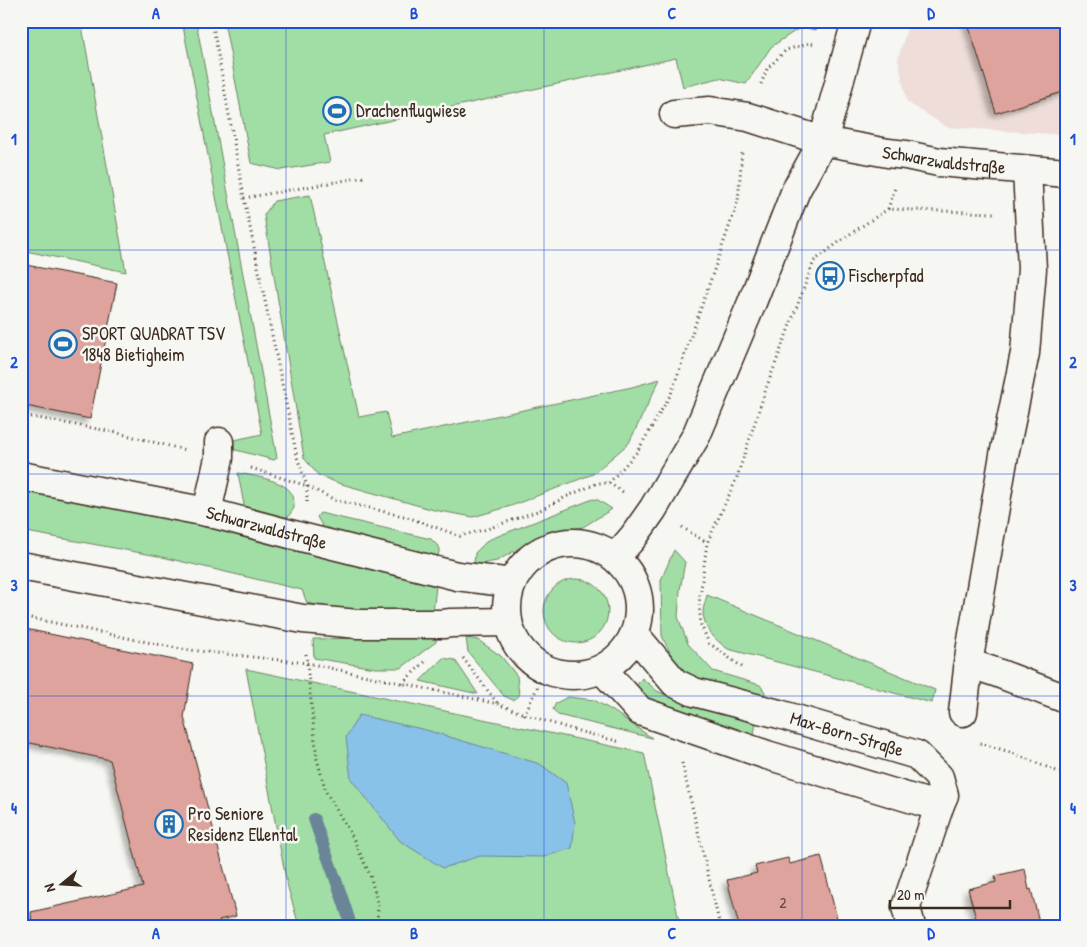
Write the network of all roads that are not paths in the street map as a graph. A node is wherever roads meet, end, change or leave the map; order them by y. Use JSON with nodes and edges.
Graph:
{"nodes":[{"id":1,"x":856,"y":21,"type":"edge"},
{"id":2,"x":674,"y":114,"type":"dead end"},
{"id":3,"x":823,"y":141,"type":"junction"},
{"id":4,"x":1027,"y":170,"type":"junction"},
{"id":5,"x":1066,"y":173,"type":"edge"},
{"id":6,"x":219,"y":450,"type":"road end"},
{"id":7,"x":21,"y":476,"type":"edge"},
{"id":8,"x":207,"y":512,"type":"junction"},
{"id":9,"x":616,"y":557,"type":"junction"},
{"id":10,"x":21,"y":566,"type":"edge"},
{"id":11,"x":512,"y":583,"type":"junction"},
{"id":12,"x":508,"y":622,"type":"junction"},
{"id":13,"x":635,"y":635,"type":"junction"},
{"id":14,"x":968,"y":663,"type":"junction"},
{"id":15,"x":602,"y":669,"type":"junction"},
{"id":16,"x":1066,"y":699,"type":"edge"},
{"id":17,"x":963,"y":712,"type":"dead end"},
{"id":18,"x":940,"y":804,"type":"junction"},
{"id":19,"x":911,"y":926,"type":"edge"}],
"edges":[{"from":1,"to":3,"type":"street"},
{"from":2,"to":3,"type":"street","name":"Schwarzwaldstraße"},
{"from":3,"to":4,"type":"street","name":"Schwarzwaldstraße"},
{"from":3,"to":9,"type":"street"},
{"from":4,"to":5,"type":"street","name":"Schwarzwaldstraße"},
{"from":4,"to":14,"type":"street"},
{"from":6,"to":8,"type":"street"},
{"from":7,"to":8,"type":"street","name":"Schwarzwaldstraße"},
{"from":8,"to":11,"type":"street","name":"Schwarzwaldstraße"},
{"from":9,"to":11,"type":"street"},
{"from":9,"to":13,"type":"street"},
{"from":10,"to":12,"type":"street"},
{"from":11,"to":12,"type":"street"},
{"from":12,"to":15,"type":"street"},
{"from":13,"to":15,"type":"street"},
{"from":13,"to":18,"type":"street","name":"Max-Born-Straße"},
{"from":14,"to":16,"type":"street"},
{"from":14,"to":17,"type":"street"},
{"from":15,"to":18,"type":"street"},
{"from":18,"to":19,"type":"street","name":"Max-Born-Straße"}]}
